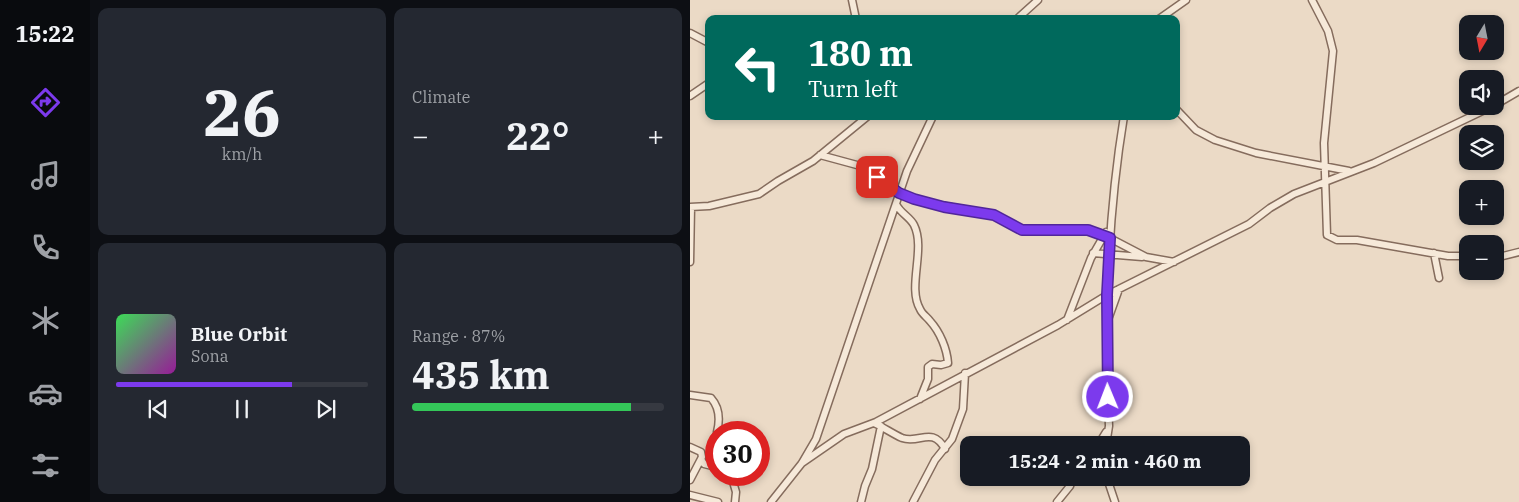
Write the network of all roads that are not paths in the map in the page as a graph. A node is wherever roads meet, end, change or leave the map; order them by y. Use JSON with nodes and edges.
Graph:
{"nodes":[{"id":1,"x":852,"y":0,"type":"edge"},
{"id":2,"x":1038,"y":0,"type":"edge"},
{"id":3,"x":1186,"y":0,"type":"edge"},
{"id":4,"x":1312,"y":0,"type":"edge"},
{"id":5,"x":855,"y":15,"type":"edge"},
{"id":6,"x":1021,"y":15,"type":"edge"},
{"id":7,"x":1165,"y":15,"type":"edge"},
{"id":8,"x":690,"y":33,"type":"edge"},
{"id":9,"x":705,"y":41,"type":"edge"},
{"id":10,"x":705,"y":86,"type":"edge"},
{"id":11,"x":1519,"y":91,"type":"edge"},
{"id":12,"x":690,"y":96,"type":"edge"},
{"id":13,"x":1504,"y":100,"type":"edge"},
{"id":14,"x":1180,"y":112,"type":"edge"},
{"id":15,"x":1475,"y":115,"type":"edge"},
{"id":16,"x":863,"y":120,"type":"edge"},
{"id":17,"x":931,"y":120,"type":"edge"},
{"id":18,"x":1124,"y":120,"type":"edge"},
{"id":19,"x":820,"y":155,"type":"junction"},
{"id":20,"x":1325,"y":166,"type":"junction"},
{"id":21,"x":1350,"y":171,"type":"junction"},
{"id":22,"x":1324,"y":181,"type":"junction"},
{"id":23,"x":899,"y":193,"type":"junction"},
{"id":24,"x":896,"y":204,"type":"junction"},
{"id":25,"x":691,"y":207,"type":"edge"},
{"id":26,"x":1107,"y":236,"type":"junction"},
{"id":27,"x":1519,"y":252,"type":"edge"},
{"id":28,"x":1093,"y":253,"type":"junction"},
{"id":29,"x":1109,"y":253,"type":"junction"},
{"id":30,"x":1434,"y":253,"type":"junction"},
{"id":31,"x":1459,"y":256,"type":"edge"},
{"id":32,"x":1504,"y":256,"type":"edge"},
{"id":33,"x":1146,"y":257,"type":"junction"},
{"id":34,"x":690,"y":262,"type":"edge"},
{"id":35,"x":1174,"y":262,"type":"junction"},
{"id":36,"x":1439,"y":278,"type":"dead end"},
{"id":37,"x":1119,"y":289,"type":"junction"},
{"id":38,"x":1107,"y":295,"type":"junction"},
{"id":39,"x":1067,"y":320,"type":"junction"},
{"id":40,"x":1107,"y":323,"type":"junction"},
{"id":41,"x":965,"y":373,"type":"junction"},
{"id":42,"x":690,"y":395,"type":"edge"},
{"id":43,"x":920,"y":399,"type":"junction"},
{"id":44,"x":718,"y":421,"type":"edge"},
{"id":45,"x":874,"y":423,"type":"junction"},
{"id":46,"x":881,"y":426,"type":"junction"},
{"id":47,"x":1109,"y":426,"type":"junction"},
{"id":48,"x":1103,"y":436,"type":"edge"},
{"id":49,"x":1107,"y":436,"type":"edge"},
{"id":50,"x":690,"y":447,"type":"edge"},
{"id":51,"x":945,"y":449,"type":"junction"},
{"id":52,"x":700,"y":459,"type":"junction"},
{"id":53,"x":705,"y":464,"type":"edge"},
{"id":54,"x":802,"y":464,"type":"junction"},
{"id":55,"x":690,"y":480,"type":"edge"},
{"id":56,"x":734,"y":486,"type":"edge"},
{"id":57,"x":1070,"y":486,"type":"edge"},
{"id":58,"x":1109,"y":486,"type":"edge"},
{"id":59,"x":690,"y":495,"type":"edge"},
{"id":60,"x":1113,"y":501,"type":"edge"},
{"id":61,"x":718,"y":502,"type":"edge"},
{"id":62,"x":736,"y":502,"type":"edge"},
{"id":63,"x":771,"y":502,"type":"edge"},
{"id":64,"x":861,"y":502,"type":"edge"},
{"id":65,"x":913,"y":502,"type":"edge"},
{"id":66,"x":1057,"y":502,"type":"edge"}],
"edges":[{"from":1,"to":5,"type":"street"},
{"from":2,"to":6,"type":"street"},
{"from":3,"to":7,"type":"street"},
{"from":4,"to":20,"type":"street"},
{"from":8,"to":9,"type":"street"},
{"from":10,"to":12,"type":"street"},
{"from":11,"to":13,"type":"street"},
{"from":14,"to":20,"type":"street"},
{"from":15,"to":21,"type":"street"},
{"from":16,"to":19,"type":"street"},
{"from":17,"to":23,"type":"street"},
{"from":18,"to":26,"type":"street"},
{"from":19,"to":23,"type":"street"},
{"from":19,"to":25,"type":"street"},
{"from":20,"to":21,"type":"street"},
{"from":20,"to":22,"type":"street"},
{"from":21,"to":22,"type":"street"},
{"from":22,"to":30,"type":"street"},
{"from":22,"to":35,"type":"street"},
{"from":23,"to":24,"type":"street"},
{"from":23,"to":26,"type":"street"},
{"from":24,"to":43,"type":"street"},
{"from":24,"to":54,"type":"street"},
{"from":25,"to":34,"type":"street"},
{"from":26,"to":28,"type":"street"},
{"from":26,"to":29,"type":"street"},
{"from":26,"to":33,"type":"street"},
{"from":27,"to":32,"type":"street"},
{"from":28,"to":29,"type":"street"},
{"from":28,"to":39,"type":"street"},
{"from":29,"to":33,"type":"street"},
{"from":29,"to":38,"type":"street"},
{"from":30,"to":31,"type":"street"},
{"from":30,"to":36,"type":"street"},
{"from":33,"to":35,"type":"street"},
{"from":35,"to":37,"type":"street"},
{"from":37,"to":38,"type":"street"},
{"from":37,"to":40,"type":"street"},
{"from":38,"to":39,"type":"street"},
{"from":38,"to":40,"type":"street"},
{"from":39,"to":41,"type":"street"},
{"from":40,"to":47,"type":"street"},
{"from":41,"to":43,"type":"street"},
{"from":41,"to":51,"type":"street"},
{"from":42,"to":44,"type":"street"},
{"from":43,"to":45,"type":"street"},
{"from":45,"to":46,"type":"street"},
{"from":45,"to":54,"type":"street"},
{"from":46,"to":51,"type":"street"},
{"from":46,"to":64,"type":"street"},
{"from":47,"to":48,"type":"street"},
{"from":47,"to":49,"type":"street"},
{"from":50,"to":52,"type":"street"},
{"from":51,"to":65,"type":"street"},
{"from":52,"to":53,"type":"street"},
{"from":52,"to":55,"type":"street"},
{"from":54,"to":63,"type":"street"},
{"from":56,"to":62,"type":"street"},
{"from":57,"to":66,"type":"street"},
{"from":58,"to":60,"type":"street"},
{"from":59,"to":61,"type":"street"}]}
